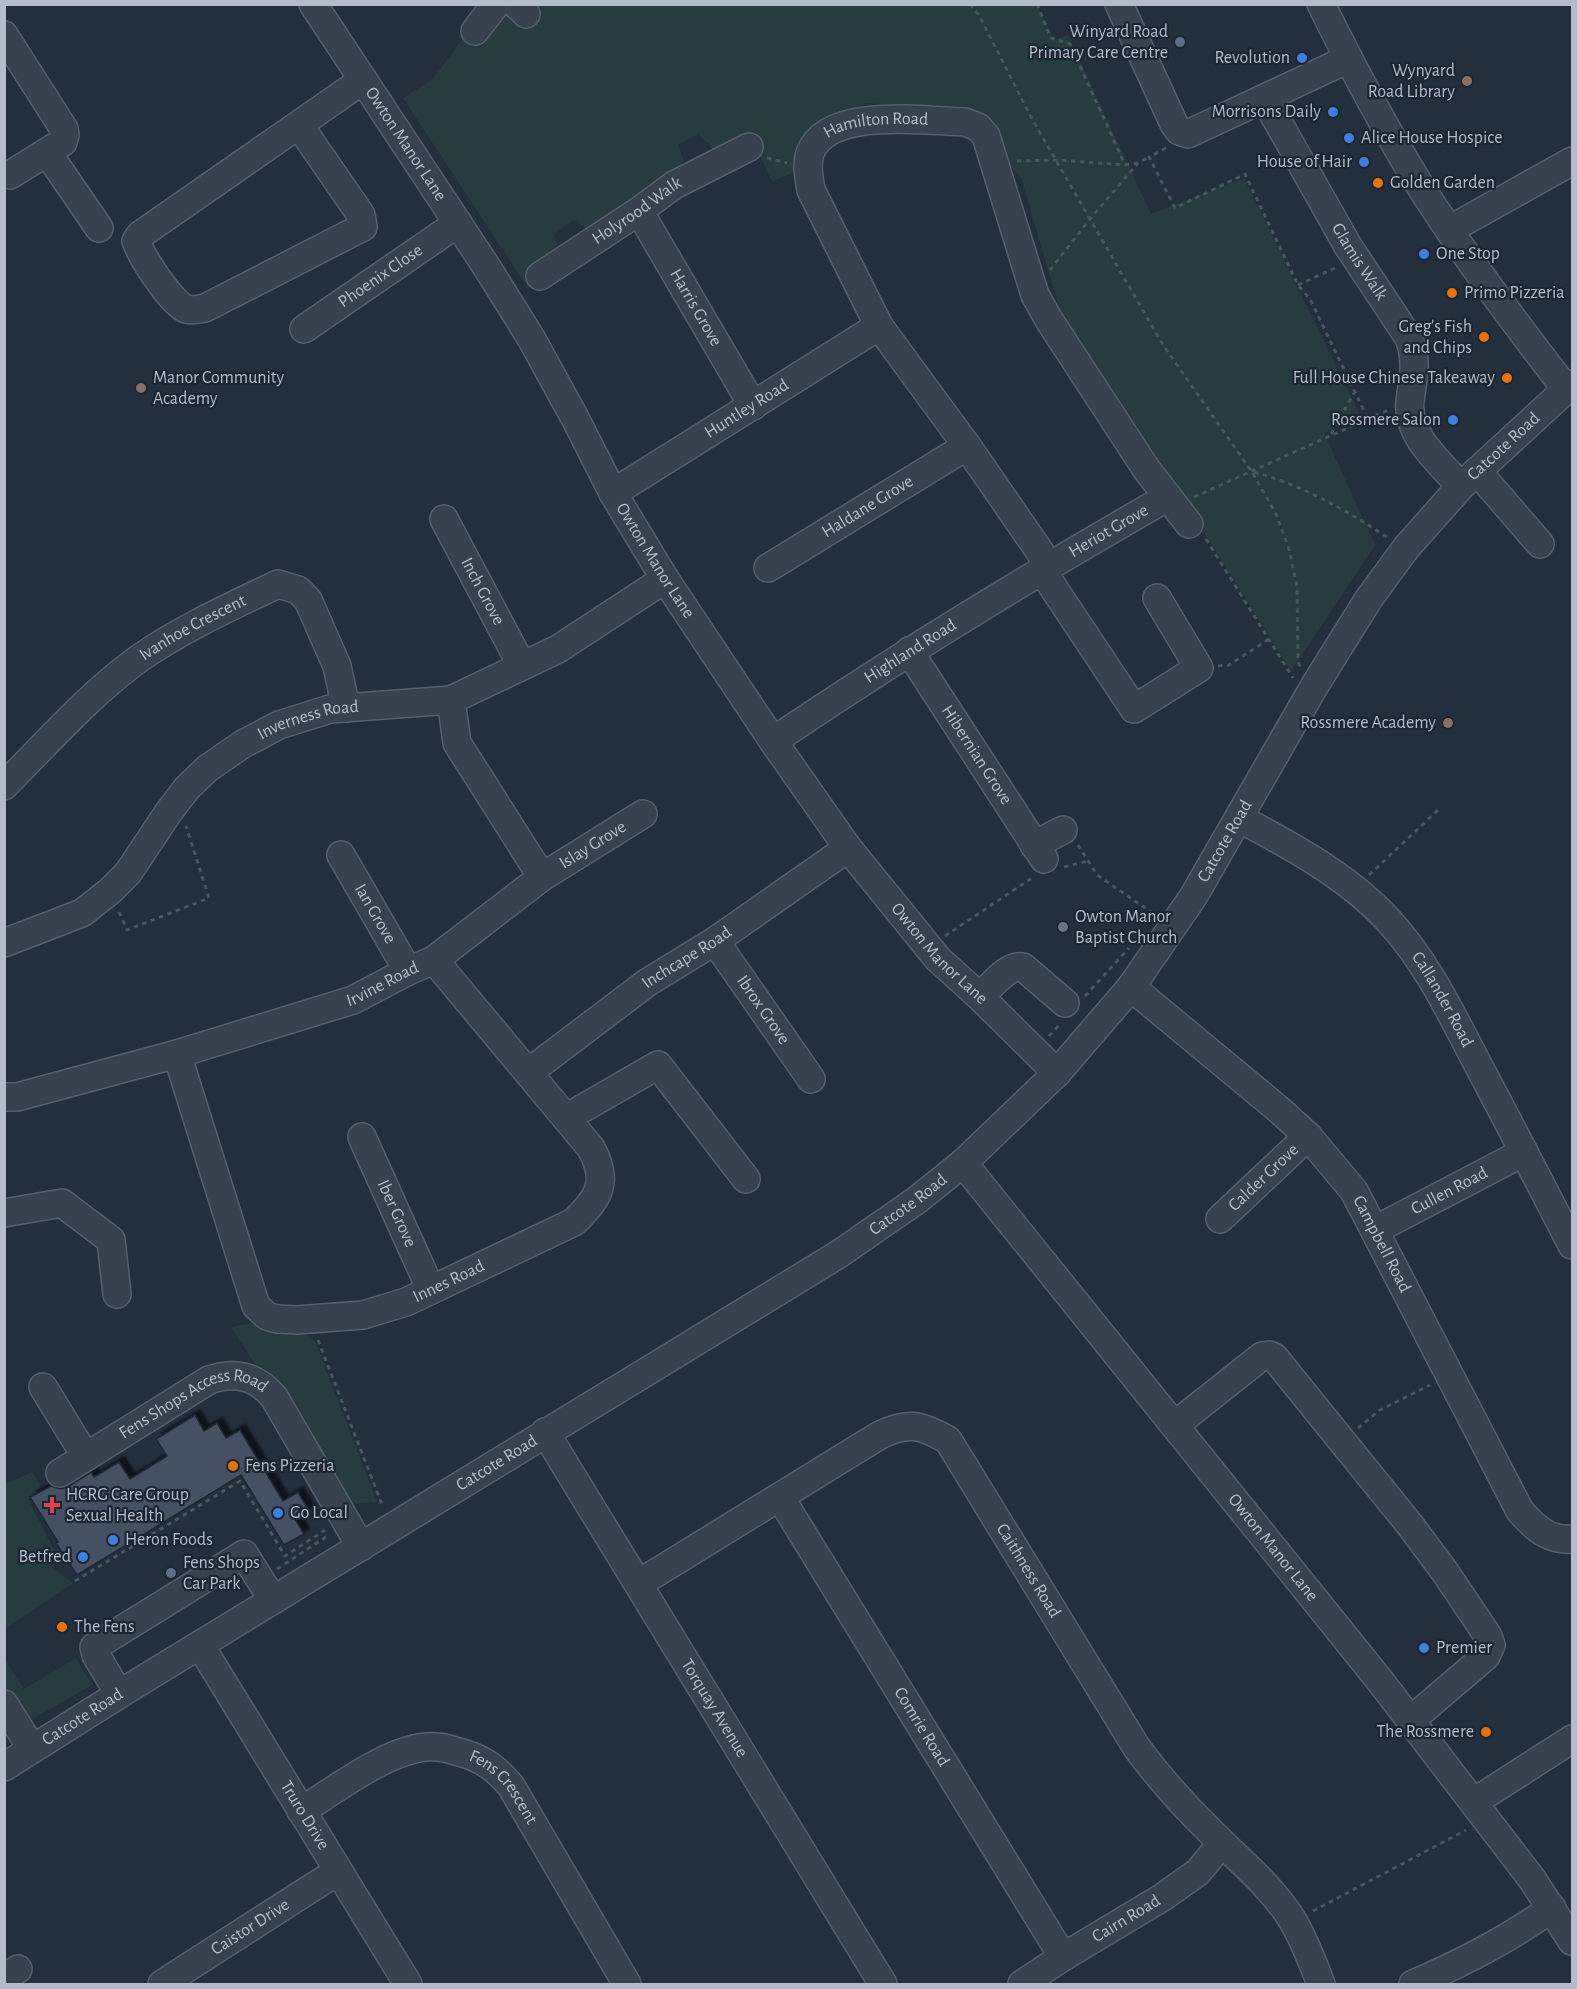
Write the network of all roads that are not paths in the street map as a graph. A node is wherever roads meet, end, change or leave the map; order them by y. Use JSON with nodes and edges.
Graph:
{"nodes":[{"id":1,"x":313,"y":4,"type":"edge"},
{"id":2,"x":496,"y":4,"type":"edge"},
{"id":3,"x":1119,"y":4,"type":"edge"},
{"id":4,"x":1321,"y":4,"type":"edge"},
{"id":5,"x":475,"y":31,"type":"dead end"},
{"id":6,"x":4,"y":35,"type":"edge"},
{"id":7,"x":1348,"y":59,"type":"junction"},
{"id":8,"x":363,"y":80,"type":"junction"},
{"id":9,"x":1266,"y":99,"type":"junction"},
{"id":10,"x":299,"y":125,"type":"junction"},
{"id":11,"x":746,"y":149,"type":"road end"},
{"id":12,"x":47,"y":152,"type":"junction"},
{"id":13,"x":1572,"y":161,"type":"edge"},
{"id":14,"x":10,"y":175,"type":"dead end"},
{"id":15,"x":639,"y":211,"type":"junction"},
{"id":16,"x":458,"y":223,"type":"junction"},
{"id":17,"x":99,"y":228,"type":"dead end"},
{"id":18,"x":1449,"y":230,"type":"junction"},
{"id":19,"x":540,"y":276,"type":"dead end"},
{"id":20,"x":879,"y":326,"type":"junction"},
{"id":21,"x":304,"y":329,"type":"dead end"},
{"id":22,"x":1569,"y":386,"type":"edge"},
{"id":23,"x":753,"y":406,"type":"junction"},
{"id":24,"x":967,"y":446,"type":"junction"},
{"id":25,"x":1469,"y":478,"type":"junction"},
{"id":26,"x":613,"y":493,"type":"junction"},
{"id":27,"x":1177,"y":509,"type":"joint"},
{"id":28,"x":444,"y":519,"type":"dead end"},
{"id":29,"x":1540,"y":544,"type":"dead end"},
{"id":30,"x":1045,"y":567,"type":"junction"},
{"id":31,"x":768,"y":568,"type":"dead end"},
{"id":32,"x":665,"y":579,"type":"junction"},
{"id":33,"x":1158,"y":598,"type":"dead end"},
{"id":34,"x":909,"y":651,"type":"junction"},
{"id":35,"x":522,"y":666,"type":"junction"},
{"id":36,"x":451,"y":700,"type":"junction"},
{"id":37,"x":346,"y":708,"type":"junction"},
{"id":38,"x":773,"y":741,"type":"junction"},
{"id":39,"x":4,"y":786,"type":"edge"},
{"id":40,"x":643,"y":814,"type":"dead end"},
{"id":41,"x":1239,"y":818,"type":"junction"},
{"id":42,"x":1070,"y":837,"type":"road end"},
{"id":43,"x":848,"y":848,"type":"junction"},
{"id":44,"x":343,"y":854,"type":"dead end"},
{"id":45,"x":542,"y":877,"type":"junction"},
{"id":46,"x":7,"y":935,"type":"edge"},
{"id":47,"x":715,"y":941,"type":"junction"},
{"id":48,"x":434,"y":960,"type":"junction"},
{"id":49,"x":408,"y":971,"type":"junction"},
{"id":50,"x":1131,"y":987,"type":"junction"},
{"id":51,"x":980,"y":997,"type":"junction"},
{"id":52,"x":1071,"y":1007,"type":"road end"},
{"id":53,"x":177,"y":1054,"type":"junction"},
{"id":54,"x":528,"y":1072,"type":"junction"},
{"id":55,"x":1057,"y":1073,"type":"junction"},
{"id":56,"x":812,"y":1079,"type":"dead end"},
{"id":57,"x":4,"y":1097,"type":"edge"},
{"id":58,"x":566,"y":1118,"type":"junction"},
{"id":59,"x":1308,"y":1136,"type":"junction"},
{"id":60,"x":362,"y":1137,"type":"dead end"},
{"id":61,"x":1524,"y":1152,"type":"junction"},
{"id":62,"x":963,"y":1163,"type":"junction"},
{"id":63,"x":746,"y":1179,"type":"dead end"},
{"id":64,"x":4,"y":1213,"type":"edge"},
{"id":65,"x":1222,"y":1220,"type":"dead end"},
{"id":66,"x":1375,"y":1230,"type":"junction"},
{"id":67,"x":1572,"y":1245,"type":"edge"},
{"id":68,"x":431,"y":1290,"type":"junction"},
{"id":69,"x":117,"y":1294,"type":"dead end"},
{"id":70,"x":43,"y":1387,"type":"dead end"},
{"id":71,"x":1175,"y":1425,"type":"junction"},
{"id":72,"x":545,"y":1432,"type":"junction"},
{"id":73,"x":86,"y":1456,"type":"junction"},
{"id":74,"x":60,"y":1473,"type":"dead end"},
{"id":75,"x":780,"y":1497,"type":"junction"},
{"id":76,"x":1572,"y":1539,"type":"edge"},
{"id":77,"x":362,"y":1547,"type":"junction"},
{"id":78,"x":638,"y":1584,"type":"junction"},
{"id":79,"x":267,"y":1590,"type":"junction"},
{"id":80,"x":200,"y":1645,"type":"junction"},
{"id":81,"x":119,"y":1694,"type":"junction"},
{"id":82,"x":4,"y":1704,"type":"edge"},
{"id":83,"x":1411,"y":1720,"type":"junction"},
{"id":84,"x":1572,"y":1739,"type":"edge"},
{"id":85,"x":32,"y":1749,"type":"junction"},
{"id":86,"x":4,"y":1767,"type":"edge"},
{"id":87,"x":302,"y":1811,"type":"junction"},
{"id":88,"x":1474,"y":1814,"type":"junction"},
{"id":89,"x":1222,"y":1843,"type":"junction"},
{"id":90,"x":338,"y":1871,"type":"junction"},
{"id":91,"x":1552,"y":1908,"type":"junction"},
{"id":92,"x":1572,"y":1941,"type":"edge"},
{"id":93,"x":1063,"y":1957,"type":"junction"},
{"id":94,"x":167,"y":1983,"type":"edge"},
{"id":95,"x":408,"y":1984,"type":"edge"},
{"id":96,"x":627,"y":1984,"type":"edge"},
{"id":97,"x":884,"y":1984,"type":"edge"},
{"id":98,"x":1022,"y":1984,"type":"edge"},
{"id":99,"x":1321,"y":1984,"type":"edge"},
{"id":100,"x":1413,"y":1984,"type":"edge"}],
"edges":[{"from":1,"to":8,"type":"street","name":"Owton Manor Lane"},
{"from":2,"to":5,"type":"street"},
{"from":3,"to":9,"type":"street"},
{"from":4,"to":7,"type":"street"},
{"from":6,"to":12,"type":"street"},
{"from":7,"to":9,"type":"street"},
{"from":7,"to":18,"type":"street"},
{"from":8,"to":10,"type":"street"},
{"from":8,"to":16,"type":"street","name":"Owton Manor Lane"},
{"from":9,"to":25,"type":"street","name":"Glamis Walk"},
{"from":10,"to":10,"type":"street"},
{"from":11,"to":15,"type":"street","name":"Holyrood Walk"},
{"from":12,"to":14,"type":"street"},
{"from":12,"to":17,"type":"street"},
{"from":13,"to":18,"type":"street"},
{"from":15,"to":19,"type":"street","name":"Holyrood Walk"},
{"from":15,"to":23,"type":"street","name":"Harris Grove"},
{"from":16,"to":21,"type":"street","name":"Phoenix Close"},
{"from":16,"to":26,"type":"street","name":"Owton Manor Lane"},
{"from":18,"to":22,"type":"street"},
{"from":20,"to":23,"type":"street","name":"Huntley Road"},
{"from":20,"to":24,"type":"street"},
{"from":20,"to":27,"type":"street","name":"Hamilton Road"},
{"from":22,"to":25,"type":"street","name":"Catcote Road"},
{"from":23,"to":26,"type":"street","name":"Huntley Road"},
{"from":24,"to":30,"type":"street"},
{"from":24,"to":31,"type":"street","name":"Haldane Grove"},
{"from":25,"to":29,"type":"street","name":"Glamis Walk"},
{"from":25,"to":41,"type":"street","name":"Catcote Road"},
{"from":26,"to":32,"type":"street","name":"Owton Manor Lane"},
{"from":27,"to":30,"type":"street","name":"Heriot Grove"},
{"from":28,"to":35,"type":"street","name":"Inch Grove"},
{"from":30,"to":33,"type":"street"},
{"from":30,"to":34,"type":"street","name":"Highland Road"},
{"from":32,"to":35,"type":"street","name":"Inverness Road"},
{"from":32,"to":38,"type":"street","name":"Owton Manor Lane"},
{"from":34,"to":38,"type":"street","name":"Highland Road"},
{"from":34,"to":42,"type":"street","name":"Hibernian Grove"},
{"from":35,"to":36,"type":"street","name":"Inverness Road"},
{"from":36,"to":37,"type":"street","name":"Inverness Road"},
{"from":36,"to":45,"type":"street"},
{"from":37,"to":39,"type":"street","name":"Ivanhoe Crescent"},
{"from":37,"to":46,"type":"street","name":"Inverness Road"},
{"from":38,"to":43,"type":"street","name":"Owton Manor Lane"},
{"from":40,"to":45,"type":"street","name":"Islay Grove"},
{"from":41,"to":50,"type":"street","name":"Catcote Road"},
{"from":41,"to":61,"type":"street","name":"Callander Road"},
{"from":43,"to":47,"type":"street","name":"Inchcape Road"},
{"from":43,"to":51,"type":"street","name":"Owton Manor Lane"},
{"from":44,"to":49,"type":"street","name":"Ian Grove"},
{"from":45,"to":48,"type":"street","name":"Irvine Road"},
{"from":47,"to":54,"type":"street","name":"Inchcape Road"},
{"from":47,"to":56,"type":"street","name":"Ibrox Grove"},
{"from":48,"to":49,"type":"street","name":"Irvine Road"},
{"from":48,"to":54,"type":"street","name":"Innes Road"},
{"from":49,"to":53,"type":"street","name":"Irvine Road"},
{"from":50,"to":55,"type":"street","name":"Catcote Road"},
{"from":50,"to":59,"type":"street","name":"Campbell Road"},
{"from":51,"to":52,"type":"street"},
{"from":51,"to":55,"type":"street","name":"Owton Manor Lane"},
{"from":53,"to":57,"type":"street","name":"Irvine Road"},
{"from":53,"to":68,"type":"street","name":"Innes Road"},
{"from":54,"to":58,"type":"street","name":"Innes Road"},
{"from":55,"to":62,"type":"street","name":"Catcote Road"},
{"from":58,"to":63,"type":"street"},
{"from":58,"to":68,"type":"street","name":"Innes Road"},
{"from":59,"to":65,"type":"street","name":"Calder Grove"},
{"from":59,"to":66,"type":"street","name":"Campbell Road"},
{"from":60,"to":68,"type":"street","name":"Iber Grove"},
{"from":61,"to":66,"type":"street","name":"Cullen Road"},
{"from":61,"to":67,"type":"street","name":"Callander Road"},
{"from":62,"to":71,"type":"street","name":"Owton Manor Lane"},
{"from":62,"to":72,"type":"street","name":"Catcote Road"},
{"from":64,"to":69,"type":"street"},
{"from":66,"to":76,"type":"street","name":"Campbell Road"},
{"from":70,"to":73,"type":"street"},
{"from":71,"to":83,"type":"street","name":"Owton Manor Lane"},
{"from":71,"to":83,"type":"street"},
{"from":72,"to":77,"type":"street","name":"Catcote Road"},
{"from":72,"to":78,"type":"street","name":"Torquay Avenue"},
{"from":73,"to":74,"type":"street","name":"Fens Shops Access Road"},
{"from":73,"to":77,"type":"street","name":"Fens Shops Access Road"},
{"from":75,"to":78,"type":"street","name":"Caithness Road"},
{"from":75,"to":89,"type":"street","name":"Caithness Road"},
{"from":75,"to":93,"type":"street","name":"Comrie Road"},
{"from":77,"to":79,"type":"street","name":"Catcote Road"},
{"from":78,"to":97,"type":"street","name":"Torquay Avenue"},
{"from":79,"to":80,"type":"street","name":"Catcote Road"},
{"from":79,"to":81,"type":"street"},
{"from":80,"to":81,"type":"street","name":"Catcote Road"},
{"from":80,"to":87,"type":"street","name":"Truro Drive"},
{"from":81,"to":85,"type":"street","name":"Catcote Road"},
{"from":82,"to":85,"type":"street"},
{"from":83,"to":88,"type":"street","name":"Owton Manor Lane"},
{"from":84,"to":88,"type":"street"},
{"from":85,"to":86,"type":"street","name":"Catcote Road"},
{"from":87,"to":90,"type":"street","name":"Truro Drive"},
{"from":87,"to":96,"type":"street","name":"Fens Crescent"},
{"from":88,"to":91,"type":"street","name":"Owton Manor Lane"},
{"from":89,"to":93,"type":"street","name":"Cairn Road"},
{"from":89,"to":99,"type":"street","name":"Caithness Road"},
{"from":90,"to":94,"type":"street","name":"Caistor Drive"},
{"from":90,"to":95,"type":"street","name":"Truro Drive"},
{"from":91,"to":92,"type":"street","name":"Owton Manor Lane"},
{"from":91,"to":100,"type":"street"},
{"from":93,"to":98,"type":"street","name":"Cairn Road"}]}
